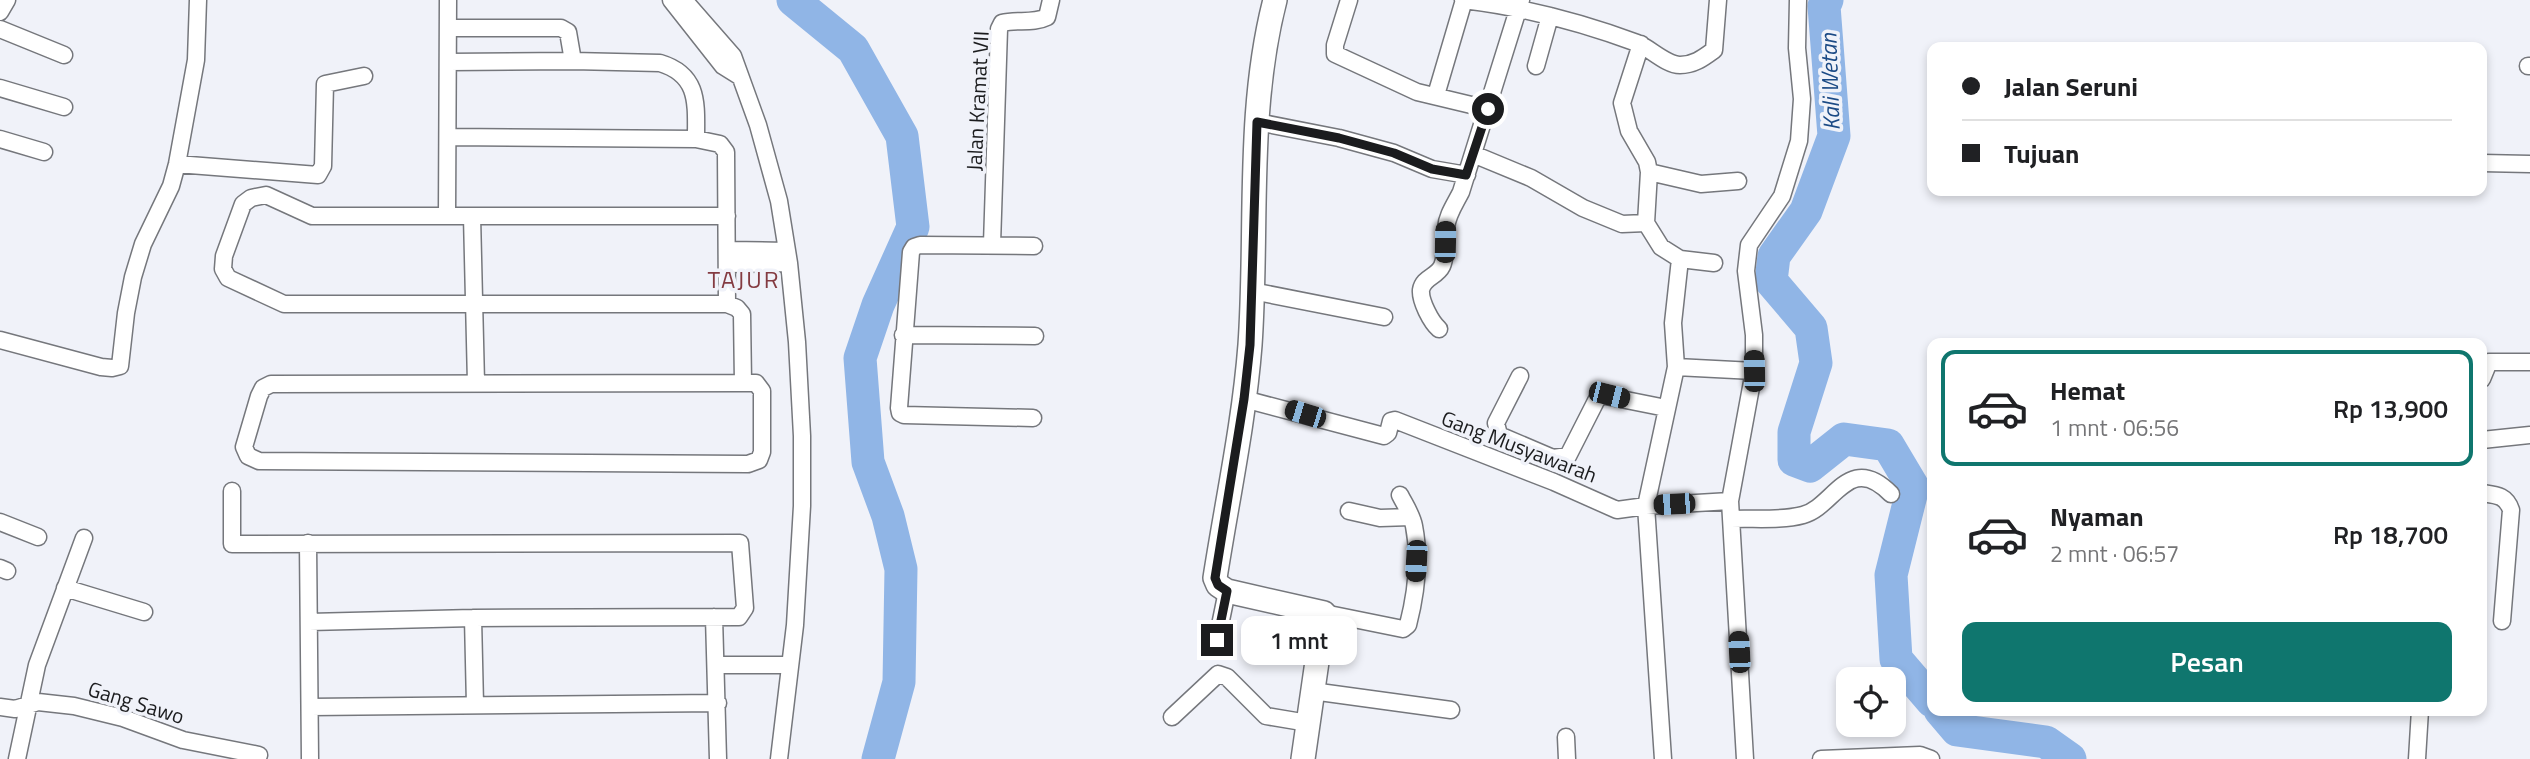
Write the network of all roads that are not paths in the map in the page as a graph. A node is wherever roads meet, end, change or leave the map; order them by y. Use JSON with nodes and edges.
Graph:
{"nodes":[{"id":1,"x":6,"y":0,"type":"edge"},
{"id":2,"x":198,"y":0,"type":"edge"},
{"id":3,"x":448,"y":0,"type":"edge"},
{"id":4,"x":671,"y":0,"type":"edge"},
{"id":5,"x":684,"y":0,"type":"edge"},
{"id":6,"x":1051,"y":0,"type":"edge"},
{"id":7,"x":1275,"y":0,"type":"edge"},
{"id":8,"x":1349,"y":0,"type":"edge"},
{"id":9,"x":1464,"y":0,"type":"edge"},
{"id":10,"x":1718,"y":0,"type":"edge"},
{"id":11,"x":1798,"y":0,"type":"edge"},
{"id":12,"x":1520,"y":5,"type":"edge"},
{"id":13,"x":0,"y":12,"type":"edge"},
{"id":14,"x":1550,"y":16,"type":"junction"},
{"id":15,"x":449,"y":28,"type":"junction"},
{"id":16,"x":0,"y":29,"type":"edge"},
{"id":17,"x":1641,"y":44,"type":"junction"},
{"id":18,"x":64,"y":55,"type":"dead end"},
{"id":19,"x":573,"y":61,"type":"junction"},
{"id":20,"x":449,"y":62,"type":"junction"},
{"id":21,"x":1536,"y":66,"type":"dead end"},
{"id":22,"x":364,"y":76,"type":"dead end"},
{"id":23,"x":739,"y":76,"type":"junction"},
{"id":24,"x":0,"y":88,"type":"edge"},
{"id":25,"x":1436,"y":95,"type":"junction"},
{"id":26,"x":64,"y":107,"type":"dead end"},
{"id":27,"x":1488,"y":109,"type":"junction"},
{"id":28,"x":1257,"y":122,"type":"junction"},
{"id":29,"x":448,"y":137,"type":"junction"},
{"id":30,"x":0,"y":139,"type":"edge"},
{"id":31,"x":696,"y":139,"type":"junction"},
{"id":32,"x":44,"y":152,"type":"dead end"},
{"id":33,"x":1473,"y":154,"type":"junction"},
{"id":34,"x":2487,"y":163,"type":"edge"},
{"id":35,"x":177,"y":164,"type":"junction"},
{"id":36,"x":2530,"y":164,"type":"edge"},
{"id":37,"x":1649,"y":173,"type":"junction"},
{"id":38,"x":1466,"y":175,"type":"junction"},
{"id":39,"x":1738,"y":181,"type":"dead end"},
{"id":40,"x":447,"y":216,"type":"junction"},
{"id":41,"x":472,"y":216,"type":"junction"},
{"id":42,"x":727,"y":216,"type":"junction"},
{"id":43,"x":1646,"y":223,"type":"junction"},
{"id":44,"x":992,"y":244,"type":"junction"},
{"id":45,"x":1034,"y":246,"type":"dead end"},
{"id":46,"x":728,"y":257,"type":"junction"},
{"id":47,"x":784,"y":259,"type":"junction"},
{"id":48,"x":1680,"y":259,"type":"junction"},
{"id":49,"x":1714,"y":263,"type":"dead end"},
{"id":50,"x":1252,"y":291,"type":"junction"},
{"id":51,"x":727,"y":304,"type":"junction"},
{"id":52,"x":473,"y":306,"type":"junction"},
{"id":53,"x":1384,"y":317,"type":"dead end"},
{"id":54,"x":1439,"y":329,"type":"dead end"},
{"id":55,"x":903,"y":335,"type":"junction"},
{"id":56,"x":1035,"y":337,"type":"dead end"},
{"id":57,"x":0,"y":340,"type":"edge"},
{"id":58,"x":2530,"y":362,"type":"edge"},
{"id":59,"x":1676,"y":367,"type":"junction"},
{"id":60,"x":2487,"y":367,"type":"edge"},
{"id":61,"x":1754,"y":371,"type":"junction"},
{"id":62,"x":1520,"y":376,"type":"dead end"},
{"id":63,"x":476,"y":383,"type":"junction"},
{"id":64,"x":743,"y":383,"type":"junction"},
{"id":65,"x":1244,"y":399,"type":"junction"},
{"id":66,"x":1666,"y":408,"type":"junction"},
{"id":67,"x":1033,"y":418,"type":"dead end"},
{"id":68,"x":2530,"y":435,"type":"edge"},
{"id":69,"x":2487,"y":439,"type":"edge"},
{"id":70,"x":232,"y":491,"type":"dead end"},
{"id":71,"x":1891,"y":494,"type":"dead end"},
{"id":72,"x":2487,"y":494,"type":"edge"},
{"id":73,"x":1400,"y":495,"type":"dead end"},
{"id":74,"x":1730,"y":501,"type":"junction"},
{"id":75,"x":1646,"y":506,"type":"junction"},
{"id":76,"x":1349,"y":511,"type":"dead end"},
{"id":77,"x":1411,"y":517,"type":"junction"},
{"id":78,"x":1731,"y":519,"type":"junction"},
{"id":79,"x":0,"y":522,"type":"edge"},
{"id":80,"x":38,"y":537,"type":"dead end"},
{"id":81,"x":84,"y":538,"type":"dead end"},
{"id":82,"x":307,"y":543,"type":"junction"},
{"id":83,"x":65,"y":588,"type":"junction"},
{"id":84,"x":1227,"y":591,"type":"junction"},
{"id":85,"x":144,"y":612,"type":"dead end"},
{"id":86,"x":1324,"y":613,"type":"junction"},
{"id":87,"x":714,"y":617,"type":"junction"},
{"id":88,"x":473,"y":618,"type":"junction"},
{"id":89,"x":2502,"y":621,"type":"dead end"},
{"id":90,"x":309,"y":622,"type":"junction"},
{"id":91,"x":1217,"y":640,"type":"dead end"},
{"id":92,"x":717,"y":665,"type":"junction"},
{"id":93,"x":789,"y":665,"type":"junction"},
{"id":94,"x":1312,"y":691,"type":"junction"},
{"id":95,"x":718,"y":703,"type":"junction"},
{"id":96,"x":475,"y":705,"type":"junction"},
{"id":97,"x":0,"y":707,"type":"edge"},
{"id":98,"x":27,"y":707,"type":"junction"},
{"id":99,"x":310,"y":707,"type":"junction"},
{"id":100,"x":1451,"y":710,"type":"dead end"},
{"id":101,"x":2420,"y":716,"type":"edge"},
{"id":102,"x":1172,"y":717,"type":"dead end"},
{"id":103,"x":1308,"y":723,"type":"junction"},
{"id":104,"x":1566,"y":737,"type":"dead end"},
{"id":105,"x":259,"y":755,"type":"dead end"},
{"id":106,"x":17,"y":759,"type":"edge"},
{"id":107,"x":310,"y":759,"type":"edge"},
{"id":108,"x":718,"y":759,"type":"edge"},
{"id":109,"x":779,"y":759,"type":"edge"},
{"id":110,"x":1303,"y":759,"type":"edge"},
{"id":111,"x":1567,"y":759,"type":"edge"},
{"id":112,"x":1663,"y":759,"type":"edge"},
{"id":113,"x":1745,"y":759,"type":"edge"},
{"id":114,"x":1821,"y":759,"type":"edge"},
{"id":115,"x":1931,"y":759,"type":"edge"},
{"id":116,"x":2417,"y":759,"type":"edge"}],
"edges":[{"from":1,"to":13,"type":"street"},
{"from":2,"to":35,"type":"street"},
{"from":3,"to":15,"type":"street"},
{"from":4,"to":23,"type":"street"},
{"from":5,"to":23,"type":"street"},
{"from":6,"to":44,"type":"street","name":"Jalan Kramat VII"},
{"from":7,"to":28,"type":"street"},
{"from":8,"to":25,"type":"street"},
{"from":9,"to":12,"type":"street"},
{"from":9,"to":25,"type":"street"},
{"from":10,"to":17,"type":"street"},
{"from":11,"to":61,"type":"street"},
{"from":12,"to":14,"type":"street"},
{"from":12,"to":27,"type":"street"},
{"from":14,"to":17,"type":"street"},
{"from":14,"to":21,"type":"street"},
{"from":15,"to":19,"type":"street"},
{"from":15,"to":20,"type":"street"},
{"from":16,"to":18,"type":"street"},
{"from":17,"to":37,"type":"street"},
{"from":19,"to":20,"type":"street"},
{"from":19,"to":31,"type":"street"},
{"from":20,"to":29,"type":"street"},
{"from":22,"to":35,"type":"street"},
{"from":23,"to":47,"type":"street"},
{"from":24,"to":26,"type":"street"},
{"from":25,"to":27,"type":"street"},
{"from":27,"to":33,"type":"street"},
{"from":28,"to":38,"type":"street"},
{"from":28,"to":50,"type":"street"},
{"from":29,"to":31,"type":"street"},
{"from":29,"to":40,"type":"street"},
{"from":30,"to":32,"type":"street"},
{"from":31,"to":42,"type":"street"},
{"from":33,"to":38,"type":"street"},
{"from":33,"to":43,"type":"street"},
{"from":34,"to":36,"type":"street"},
{"from":35,"to":57,"type":"street"},
{"from":37,"to":39,"type":"street"},
{"from":37,"to":43,"type":"street"},
{"from":38,"to":54,"type":"street"},
{"from":40,"to":41,"type":"street"},
{"from":40,"to":52,"type":"street"},
{"from":41,"to":42,"type":"street"},
{"from":41,"to":52,"type":"street"},
{"from":42,"to":46,"type":"street"},
{"from":43,"to":48,"type":"street"},
{"from":44,"to":45,"type":"street"},
{"from":44,"to":55,"type":"street"},
{"from":46,"to":47,"type":"street"},
{"from":46,"to":51,"type":"street"},
{"from":47,"to":93,"type":"street"},
{"from":48,"to":49,"type":"street"},
{"from":48,"to":59,"type":"street"},
{"from":50,"to":53,"type":"street"},
{"from":50,"to":65,"type":"street"},
{"from":51,"to":52,"type":"street"},
{"from":51,"to":64,"type":"street"},
{"from":52,"to":63,"type":"street"},
{"from":55,"to":56,"type":"street"},
{"from":55,"to":67,"type":"street"},
{"from":58,"to":60,"type":"street"},
{"from":59,"to":61,"type":"street"},
{"from":59,"to":66,"type":"street"},
{"from":61,"to":74,"type":"street"},
{"from":62,"to":66,"type":"street"},
{"from":63,"to":64,"type":"street"},
{"from":63,"to":64,"type":"street"},
{"from":65,"to":75,"type":"street","name":"Gang Musyawarah"},
{"from":65,"to":84,"type":"street"},
{"from":66,"to":75,"type":"street"},
{"from":68,"to":69,"type":"street"},
{"from":70,"to":82,"type":"street"},
{"from":71,"to":78,"type":"street"},
{"from":72,"to":89,"type":"street"},
{"from":73,"to":77,"type":"street"},
{"from":74,"to":75,"type":"street"},
{"from":74,"to":78,"type":"street"},
{"from":75,"to":112,"type":"street"},
{"from":76,"to":77,"type":"street"},
{"from":77,"to":86,"type":"street"},
{"from":78,"to":113,"type":"street"},
{"from":79,"to":80,"type":"street"},
{"from":81,"to":83,"type":"street"},
{"from":82,"to":87,"type":"street"},
{"from":82,"to":90,"type":"street"},
{"from":83,"to":85,"type":"street"},
{"from":83,"to":98,"type":"street"},
{"from":84,"to":86,"type":"street"},
{"from":84,"to":91,"type":"street"},
{"from":86,"to":94,"type":"street"},
{"from":87,"to":88,"type":"street"},
{"from":87,"to":92,"type":"street"},
{"from":88,"to":90,"type":"street"},
{"from":88,"to":96,"type":"street"},
{"from":90,"to":99,"type":"street"},
{"from":92,"to":93,"type":"street"},
{"from":92,"to":95,"type":"street"},
{"from":93,"to":109,"type":"street"},
{"from":94,"to":100,"type":"street"},
{"from":94,"to":103,"type":"street"},
{"from":95,"to":96,"type":"street"},
{"from":95,"to":108,"type":"street"},
{"from":96,"to":99,"type":"street"},
{"from":97,"to":98,"type":"street","name":"Gang Sawo"},
{"from":98,"to":105,"type":"street","name":"Gang Sawo"},
{"from":98,"to":106,"type":"street"},
{"from":99,"to":107,"type":"street"},
{"from":101,"to":116,"type":"street"},
{"from":102,"to":103,"type":"street"},
{"from":103,"to":110,"type":"street"},
{"from":104,"to":111,"type":"street"},
{"from":114,"to":115,"type":"street"}]}
